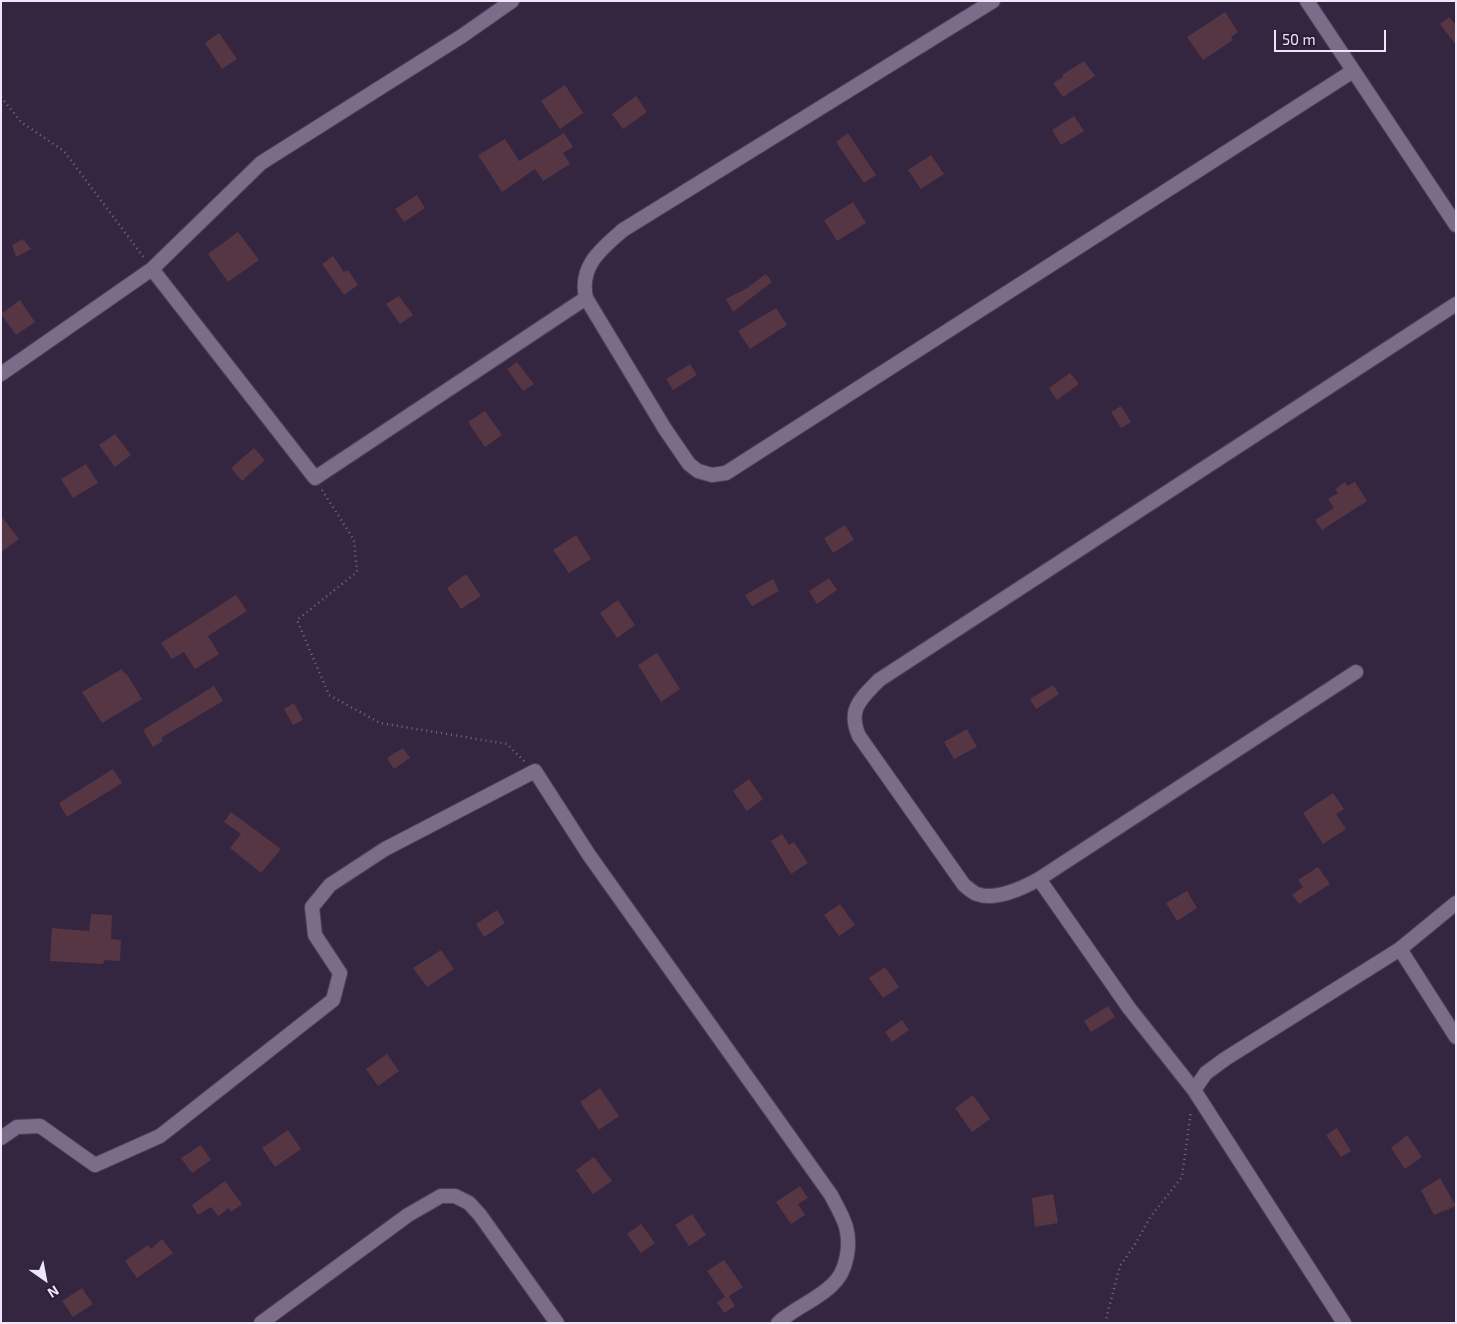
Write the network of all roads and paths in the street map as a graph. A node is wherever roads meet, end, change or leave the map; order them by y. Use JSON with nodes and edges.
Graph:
{"nodes":[{"id":1,"x":512,"y":1,"type":"edge"},
{"id":2,"x":993,"y":1,"type":"edge"},
{"id":3,"x":1307,"y":1,"type":"edge"},
{"id":4,"x":1353,"y":71,"type":"junction"},
{"id":5,"x":1,"y":97,"type":"edge"},
{"id":6,"x":1456,"y":225,"type":"edge"},
{"id":7,"x":152,"y":269,"type":"junction"},
{"id":8,"x":586,"y":298,"type":"junction"},
{"id":9,"x":1456,"y":304,"type":"edge"},
{"id":10,"x":1,"y":374,"type":"edge"},
{"id":11,"x":314,"y":478,"type":"junction"},
{"id":12,"x":1356,"y":672,"type":"dead end"},
{"id":13,"x":535,"y":771,"type":"junction"},
{"id":14,"x":1039,"y":879,"type":"junction"},
{"id":15,"x":1456,"y":903,"type":"edge"},
{"id":16,"x":1400,"y":949,"type":"junction"},
{"id":17,"x":1456,"y":1037,"type":"edge"},
{"id":18,"x":1194,"y":1090,"type":"junction"},
{"id":19,"x":1,"y":1138,"type":"edge"},
{"id":20,"x":261,"y":1323,"type":"edge"},
{"id":21,"x":557,"y":1323,"type":"edge"},
{"id":22,"x":778,"y":1323,"type":"edge"},
{"id":23,"x":1105,"y":1323,"type":"edge"},
{"id":24,"x":1344,"y":1323,"type":"edge"}],
"edges":[{"from":1,"to":7,"type":"street"},
{"from":2,"to":8,"type":"street"},
{"from":3,"to":4,"type":"street"},
{"from":4,"to":6,"type":"street"},
{"from":4,"to":8,"type":"street"},
{"from":5,"to":7,"type":"path"},
{"from":7,"to":10,"type":"street"},
{"from":7,"to":11,"type":"street"},
{"from":8,"to":11,"type":"street"},
{"from":9,"to":14,"type":"street"},
{"from":11,"to":13,"type":"path"},
{"from":12,"to":14,"type":"street"},
{"from":13,"to":19,"type":"street"},
{"from":13,"to":22,"type":"street"},
{"from":14,"to":18,"type":"street"},
{"from":15,"to":16,"type":"street"},
{"from":16,"to":17,"type":"street"},
{"from":16,"to":18,"type":"street"},
{"from":18,"to":23,"type":"path"},
{"from":18,"to":24,"type":"street"},
{"from":20,"to":21,"type":"street"}]}
